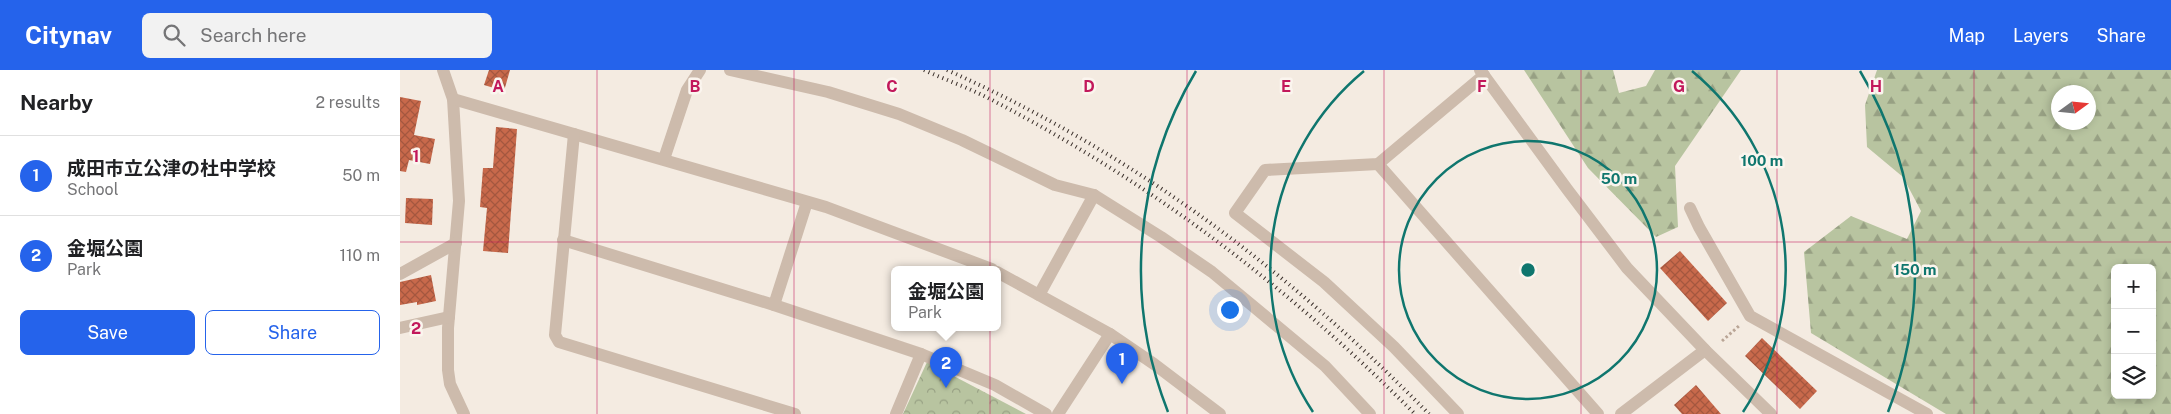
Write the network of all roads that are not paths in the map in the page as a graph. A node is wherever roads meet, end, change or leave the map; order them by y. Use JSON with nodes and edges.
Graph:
{"nodes":[{"id":1,"x":442,"y":70,"type":"edge"},
{"id":2,"x":700,"y":70,"type":"edge"},
{"id":3,"x":730,"y":70,"type":"edge"},
{"id":4,"x":1482,"y":73,"type":"edge"},
{"id":5,"x":453,"y":99,"type":"junction"},
{"id":6,"x":574,"y":134,"type":"junction"},
{"id":7,"x":664,"y":159,"type":"junction"},
{"id":8,"x":1378,"y":164,"type":"junction"},
{"id":9,"x":1094,"y":195,"type":"junction"},
{"id":10,"x":807,"y":202,"type":"junction"},
{"id":11,"x":1690,"y":208,"type":"dead end"},
{"id":12,"x":563,"y":240,"type":"junction"},
{"id":13,"x":456,"y":243,"type":"junction"},
{"id":14,"x":984,"y":266,"type":"edge"},
{"id":15,"x":400,"y":274,"type":"edge"},
{"id":16,"x":1001,"y":274,"type":"edge"},
{"id":17,"x":1039,"y":295,"type":"junction"},
{"id":18,"x":774,"y":304,"type":"junction"},
{"id":19,"x":449,"y":317,"type":"junction"},
{"id":20,"x":400,"y":328,"type":"edge"},
{"id":21,"x":1110,"y":334,"type":"junction"},
{"id":22,"x":1705,"y":350,"type":"junction"},
{"id":23,"x":921,"y":354,"type":"junction"},
{"id":24,"x":464,"y":414,"type":"edge"},
{"id":25,"x":795,"y":414,"type":"edge"},
{"id":26,"x":896,"y":414,"type":"edge"},
{"id":27,"x":1046,"y":414,"type":"edge"},
{"id":28,"x":1058,"y":414,"type":"edge"},
{"id":29,"x":1220,"y":414,"type":"edge"},
{"id":30,"x":1370,"y":414,"type":"edge"},
{"id":31,"x":1458,"y":414,"type":"edge"},
{"id":32,"x":1598,"y":414,"type":"edge"},
{"id":33,"x":1621,"y":414,"type":"edge"},
{"id":34,"x":1771,"y":414,"type":"edge"},
{"id":35,"x":1927,"y":414,"type":"edge"}],
"edges":[{"from":1,"to":5,"type":"street"},
{"from":2,"to":7,"type":"street"},
{"from":3,"to":9,"type":"street"},
{"from":4,"to":8,"type":"street"},
{"from":4,"to":22,"type":"street"},
{"from":5,"to":6,"type":"street"},
{"from":5,"to":13,"type":"street"},
{"from":6,"to":7,"type":"street"},
{"from":6,"to":12,"type":"street"},
{"from":7,"to":10,"type":"street"},
{"from":8,"to":31,"type":"street"},
{"from":8,"to":32,"type":"street"},
{"from":9,"to":17,"type":"street"},
{"from":9,"to":30,"type":"street"},
{"from":10,"to":14,"type":"street"},
{"from":10,"to":18,"type":"street"},
{"from":11,"to":35,"type":"street"},
{"from":12,"to":18,"type":"street"},
{"from":12,"to":25,"type":"street"},
{"from":13,"to":15,"type":"street"},
{"from":13,"to":19,"type":"street"},
{"from":16,"to":17,"type":"street"},
{"from":17,"to":21,"type":"street"},
{"from":18,"to":23,"type":"street"},
{"from":19,"to":20,"type":"street"},
{"from":19,"to":24,"type":"street"},
{"from":21,"to":28,"type":"street"},
{"from":21,"to":29,"type":"street"},
{"from":22,"to":33,"type":"street"},
{"from":22,"to":34,"type":"street"},
{"from":23,"to":26,"type":"street"},
{"from":23,"to":27,"type":"street"}]}
